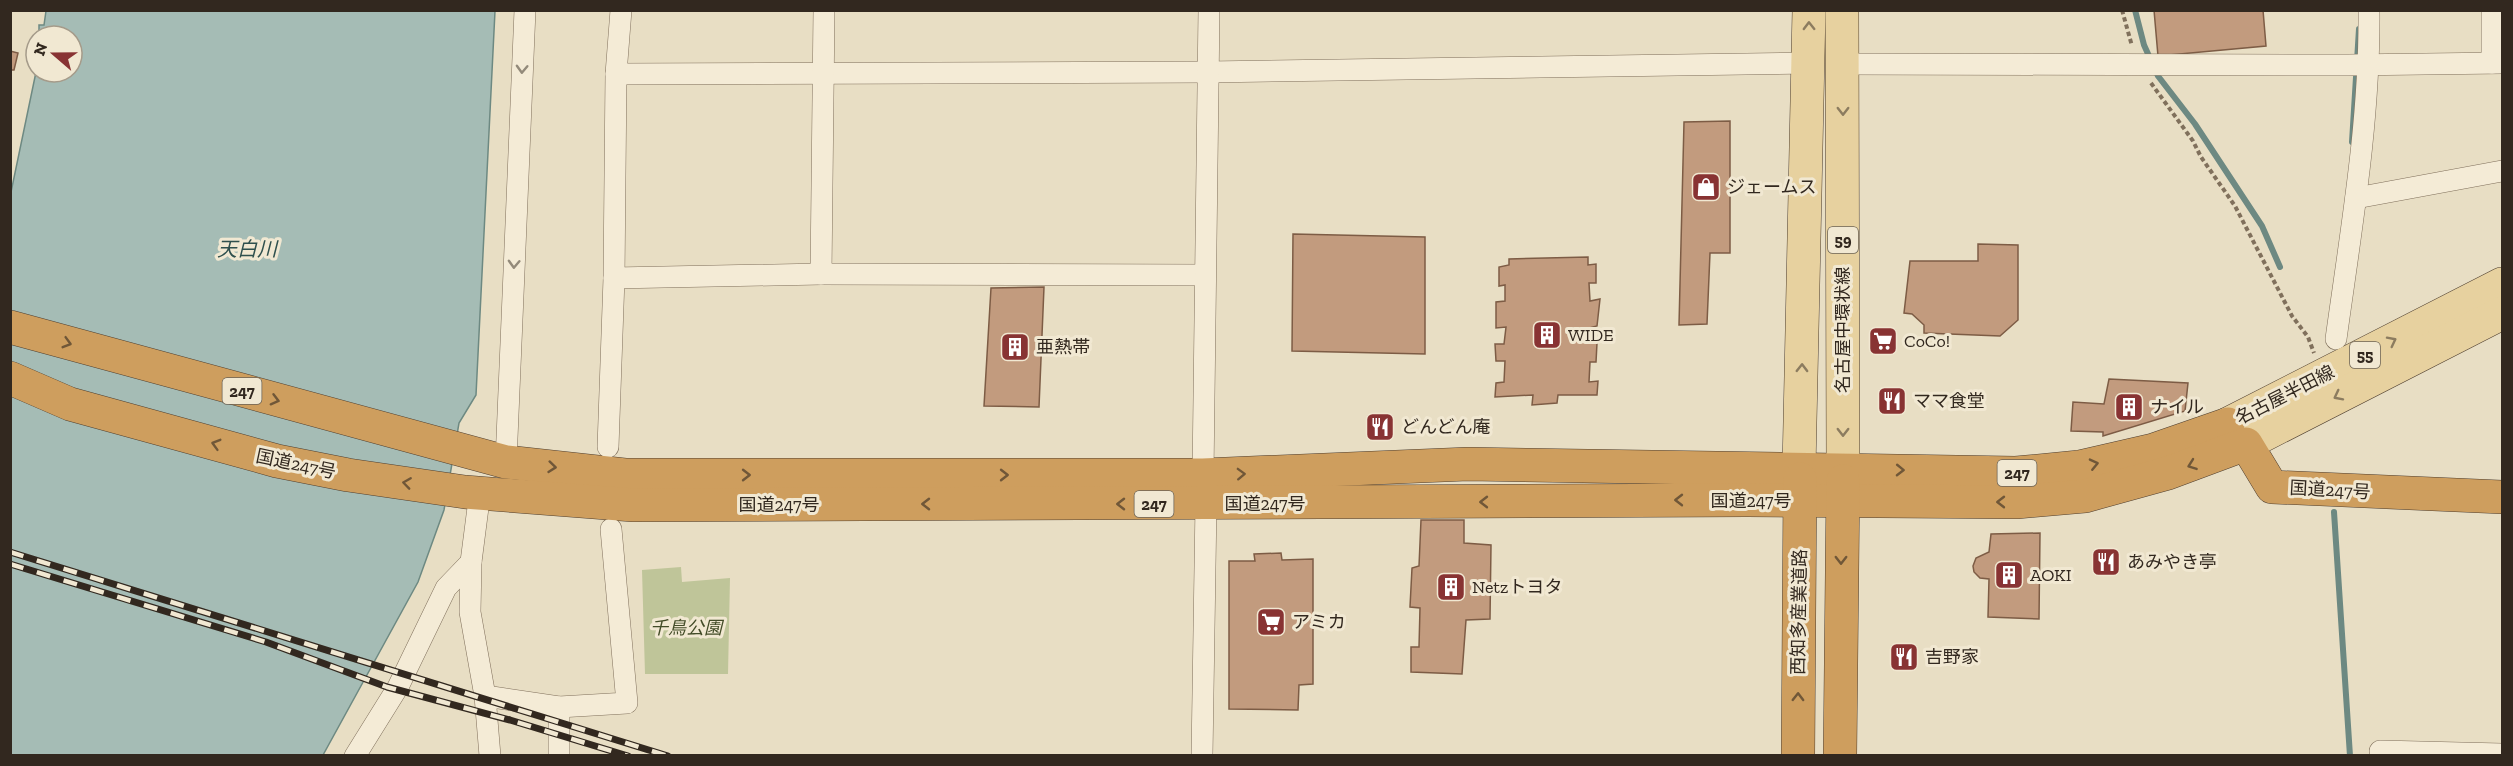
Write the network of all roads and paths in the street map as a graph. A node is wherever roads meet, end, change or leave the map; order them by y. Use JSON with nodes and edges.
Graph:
{"nodes":[{"id":1,"x":525,"y":10,"type":"edge"},
{"id":2,"x":621,"y":10,"type":"edge"},
{"id":3,"x":824,"y":10,"type":"edge"},
{"id":4,"x":1209,"y":10,"type":"edge"},
{"id":5,"x":1809,"y":10,"type":"edge"},
{"id":6,"x":1842,"y":10,"type":"edge"},
{"id":7,"x":2122,"y":10,"type":"edge"},
{"id":8,"x":2369,"y":10,"type":"edge"},
{"id":9,"x":2492,"y":10,"type":"edge"},
{"id":10,"x":1810,"y":63,"type":"junction"},
{"id":11,"x":2497,"y":63,"type":"edge"},
{"id":12,"x":1843,"y":64,"type":"junction"},
{"id":13,"x":2137,"y":65,"type":"junction"},
{"id":14,"x":2362,"y":65,"type":"junction"},
{"id":15,"x":1208,"y":72,"type":"junction"},
{"id":16,"x":824,"y":73,"type":"junction"},
{"id":17,"x":616,"y":74,"type":"junction"},
{"id":18,"x":2502,"y":171,"type":"edge"},
{"id":19,"x":2356,"y":198,"type":"junction"},
{"id":20,"x":821,"y":274,"type":"junction"},
{"id":21,"x":1205,"y":275,"type":"junction"},
{"id":22,"x":614,"y":278,"type":"junction"},
{"id":23,"x":2502,"y":284,"type":"edge"},
{"id":24,"x":2502,"y":313,"type":"edge"},
{"id":25,"x":10,"y":327,"type":"edge"},
{"id":26,"x":2336,"y":339,"type":"dead end"},
{"id":27,"x":2324,"y":376,"type":"junction"},
{"id":28,"x":10,"y":378,"type":"edge"},
{"id":29,"x":2237,"y":434,"type":"junction"},
{"id":30,"x":608,"y":447,"type":"dead end"},
{"id":31,"x":506,"y":462,"type":"junction"},
{"id":32,"x":1799,"y":468,"type":"junction"},
{"id":33,"x":1843,"y":486,"type":"junction"},
{"id":34,"x":1205,"y":490,"type":"junction"},
{"id":35,"x":473,"y":492,"type":"junction"},
{"id":36,"x":2502,"y":497,"type":"edge"},
{"id":37,"x":1800,"y":501,"type":"junction"},
{"id":38,"x":611,"y":529,"type":"dead end"},
{"id":39,"x":471,"y":562,"type":"junction"},
{"id":40,"x":484,"y":696,"type":"junction"},
{"id":41,"x":559,"y":707,"type":"junction"},
{"id":42,"x":2380,"y":751,"type":"dead end"},
{"id":43,"x":2502,"y":754,"type":"edge"},
{"id":44,"x":355,"y":756,"type":"edge"},
{"id":45,"x":490,"y":756,"type":"edge"},
{"id":46,"x":560,"y":756,"type":"edge"},
{"id":47,"x":1202,"y":756,"type":"edge"},
{"id":48,"x":1798,"y":756,"type":"edge"},
{"id":49,"x":1840,"y":756,"type":"edge"}],
"edges":[{"from":1,"to":31,"type":"street","one_way":true},
{"from":2,"to":17,"type":"street"},
{"from":3,"to":16,"type":"street"},
{"from":4,"to":15,"type":"street"},
{"from":10,"to":5,"type":"main road","number":"59","one_way":true},
{"from":6,"to":12,"type":"main road","name":"名古屋中環状線","number":"59"},
{"from":7,"to":13,"type":"path"},
{"from":8,"to":14,"type":"street"},
{"from":9,"to":11,"type":"street"},
{"from":10,"to":15,"type":"street"},
{"from":32,"to":10,"type":"main road","number":"59","one_way":true},
{"from":11,"to":14,"type":"street"},
{"from":12,"to":13,"type":"street"},
{"from":12,"to":33,"type":"main road","name":"名古屋中環状線","number":"59","one_way":true},
{"from":13,"to":14,"type":"street"},
{"from":13,"to":27,"type":"path"},
{"from":14,"to":19,"type":"street"},
{"from":15,"to":16,"type":"street"},
{"from":15,"to":21,"type":"street"},
{"from":16,"to":17,"type":"street"},
{"from":16,"to":20,"type":"street"},
{"from":17,"to":22,"type":"street"},
{"from":18,"to":19,"type":"street"},
{"from":19,"to":26,"type":"street"},
{"from":20,"to":21,"type":"street"},
{"from":20,"to":22,"type":"street"},
{"from":21,"to":34,"type":"street"},
{"from":22,"to":30,"type":"street"},
{"from":27,"to":23,"type":"main road","name":"名古屋半田線","number":"55","one_way":true},
{"from":24,"to":29,"type":"main road","name":"名古屋半田線","number":"55","one_way":true},
{"from":25,"to":31,"type":"highway","name":"国道247号","number":"247","one_way":true},
{"from":27,"to":29,"type":"main road","name":"名古屋半田線","number":"55"},
{"from":35,"to":28,"type":"highway","name":"国道247号","number":"247","one_way":true},
{"from":29,"to":33,"type":"highway","name":"国道247号","number":"247"},
{"from":29,"to":36,"type":"highway","name":"国道247号"},
{"from":31,"to":34,"type":"highway","name":"国道247号","number":"247","one_way":true},
{"from":32,"to":33,"type":"highway","name":"国道247号","number":"247"},
{"from":34,"to":32,"type":"highway","name":"国道247号","number":"247","one_way":true},
{"from":32,"to":37,"type":"highway","name":"西知多産業道路"},
{"from":33,"to":37,"type":"highway","name":"国道247号","number":"247"},
{"from":33,"to":49,"type":"highway","one_way":true},
{"from":34,"to":35,"type":"highway","name":"国道247号","number":"247","one_way":true},
{"from":37,"to":34,"type":"highway","name":"国道247号","number":"247","one_way":true},
{"from":34,"to":47,"type":"street"},
{"from":35,"to":39,"type":"street"},
{"from":48,"to":37,"type":"highway","name":"西知多産業道路","one_way":true},
{"from":38,"to":41,"type":"street"},
{"from":39,"to":40,"type":"street"},
{"from":39,"to":44,"type":"street"},
{"from":40,"to":41,"type":"street"},
{"from":40,"to":45,"type":"street"},
{"from":41,"to":46,"type":"street"},
{"from":42,"to":43,"type":"street"}]}
